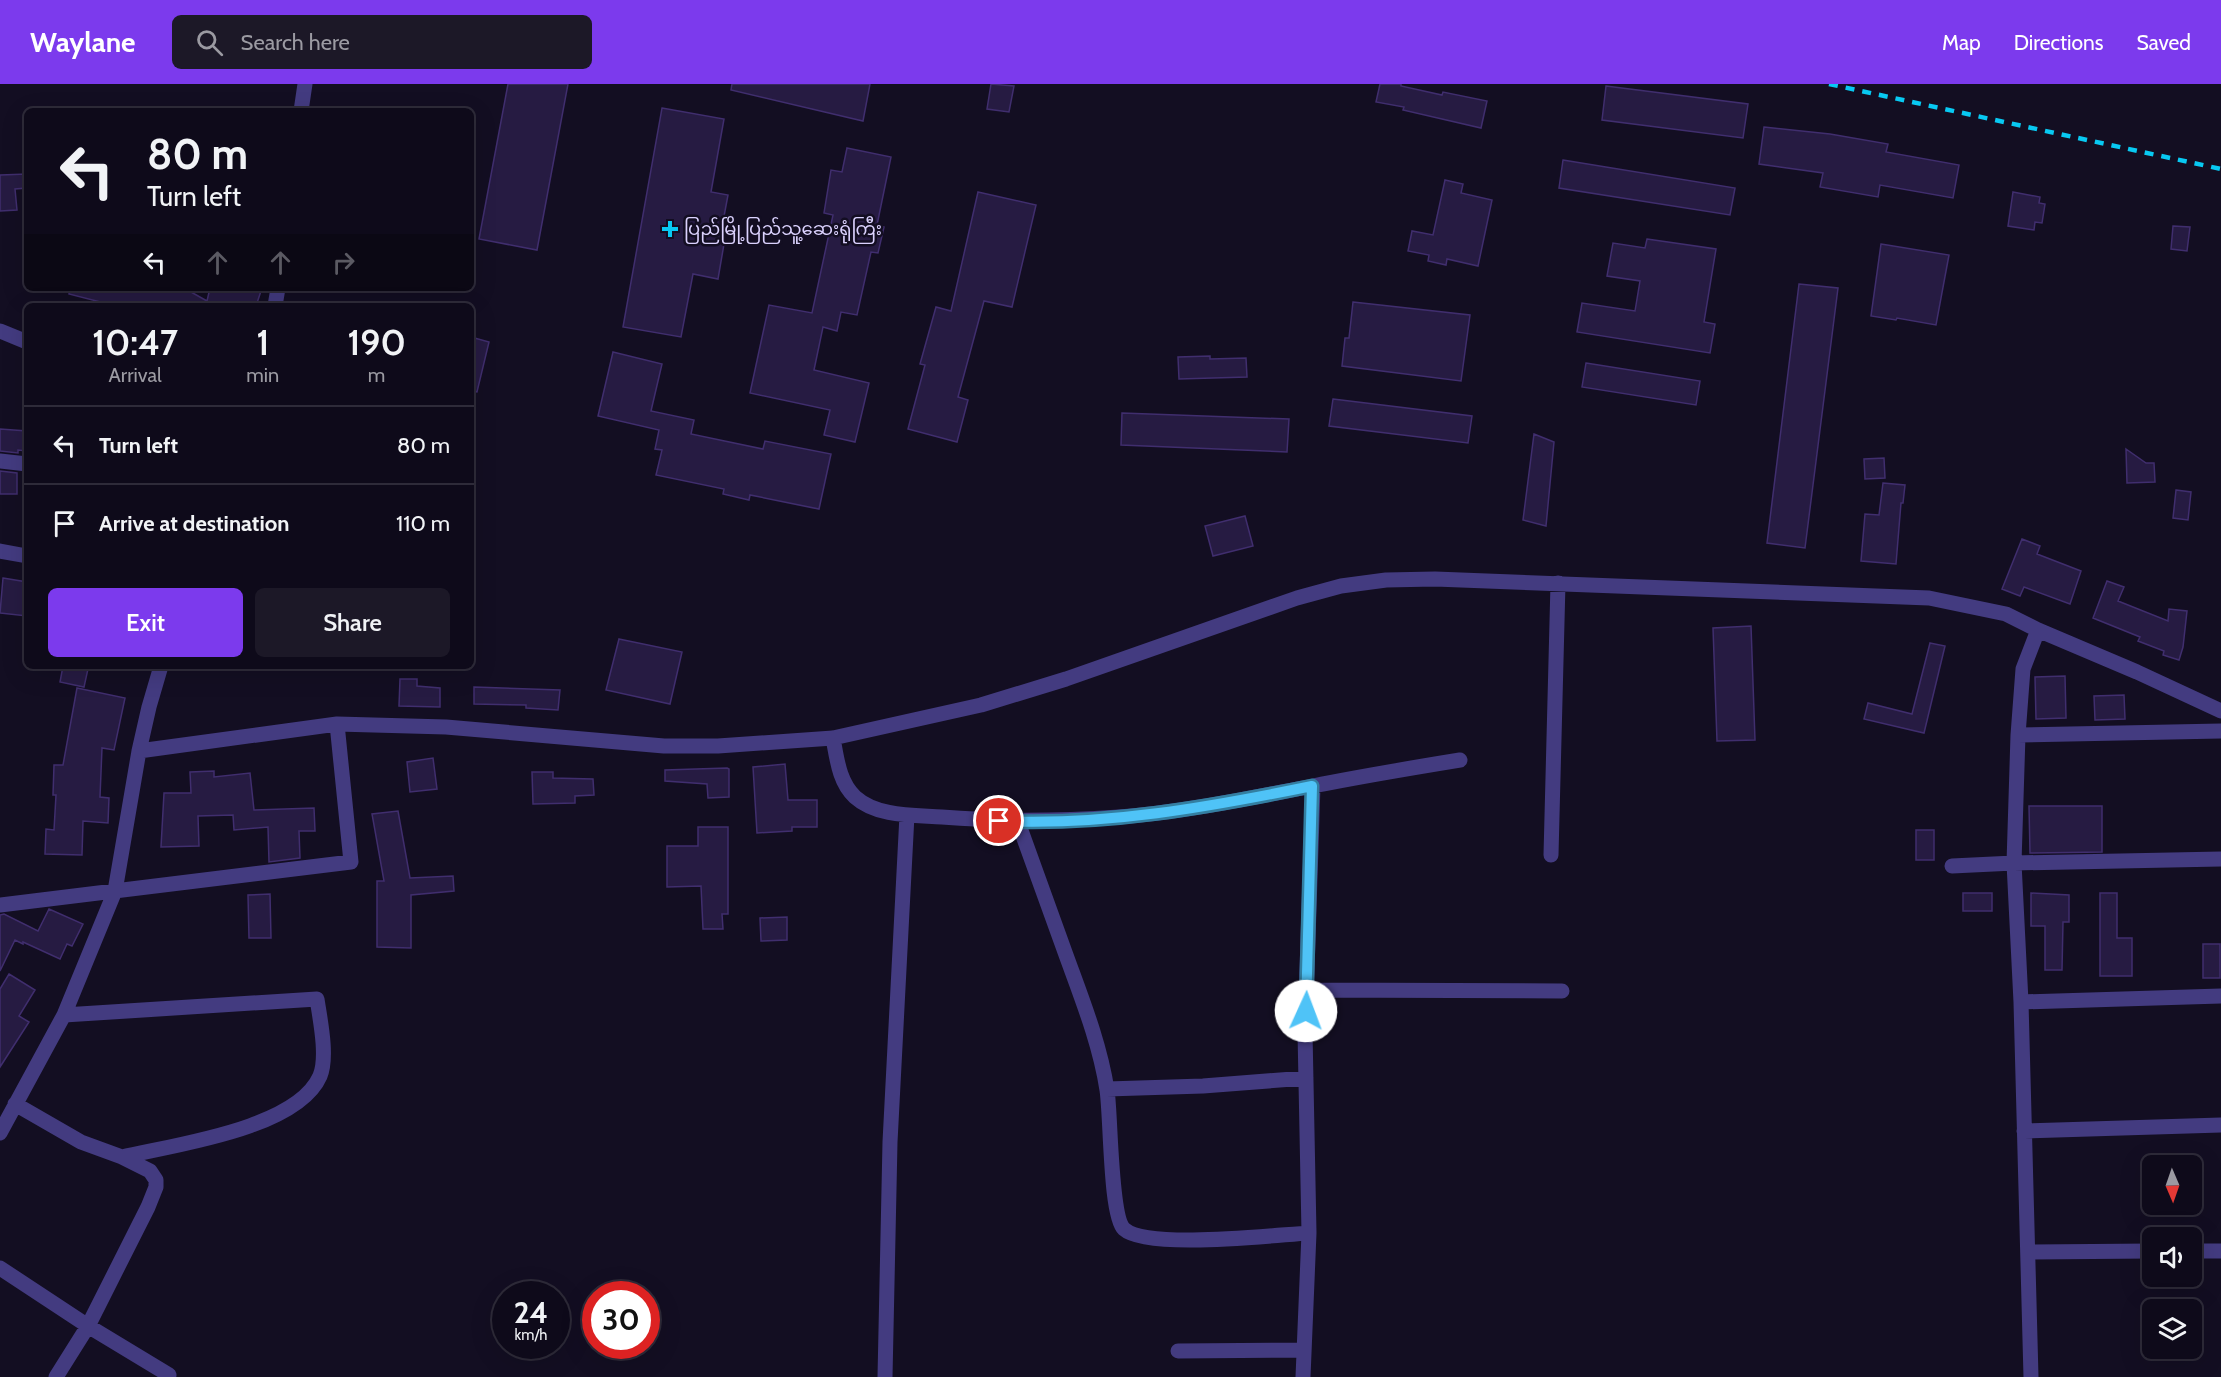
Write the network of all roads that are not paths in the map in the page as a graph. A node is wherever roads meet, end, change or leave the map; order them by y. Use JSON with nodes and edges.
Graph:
{"nodes":[{"id":1,"x":305,"y":84,"type":"edge"},
{"id":2,"x":301,"y":108,"type":"edge"},
{"id":3,"x":0,"y":331,"type":"edge"},
{"id":4,"x":24,"y":341,"type":"edge"},
{"id":5,"x":0,"y":461,"type":"edge"},
{"id":6,"x":24,"y":464,"type":"edge"},
{"id":7,"x":0,"y":551,"type":"edge"},
{"id":8,"x":24,"y":555,"type":"edge"},
{"id":9,"x":1558,"y":583,"type":"junction"},
{"id":10,"x":2038,"y":630,"type":"junction"},
{"id":11,"x":160,"y":669,"type":"edge"},
{"id":12,"x":2221,"y":711,"type":"edge"},
{"id":13,"x":337,"y":724,"type":"junction"},
{"id":14,"x":2221,"y":731,"type":"edge"},
{"id":15,"x":2018,"y":735,"type":"junction"},
{"id":16,"x":833,"y":738,"type":"junction"},
{"id":17,"x":139,"y":751,"type":"junction"},
{"id":18,"x":1460,"y":760,"type":"dead end"},
{"id":19,"x":1312,"y":786,"type":"junction"},
{"id":20,"x":907,"y":815,"type":"junction"},
{"id":21,"x":1018,"y":822,"type":"junction"},
{"id":22,"x":1551,"y":855,"type":"dead end"},
{"id":23,"x":2221,"y":859,"type":"edge"},
{"id":24,"x":2014,"y":863,"type":"junction"},
{"id":25,"x":1952,"y":866,"type":"dead end"},
{"id":26,"x":115,"y":891,"type":"junction"},
{"id":27,"x":0,"y":905,"type":"edge"},
{"id":28,"x":1307,"y":990,"type":"junction"},
{"id":29,"x":1562,"y":991,"type":"dead end"},
{"id":30,"x":2221,"y":996,"type":"edge"},
{"id":31,"x":2021,"y":1002,"type":"junction"},
{"id":32,"x":64,"y":1016,"type":"junction"},
{"id":33,"x":1306,"y":1078,"type":"junction"},
{"id":34,"x":1107,"y":1089,"type":"junction"},
{"id":35,"x":15,"y":1104,"type":"junction"},
{"id":36,"x":2221,"y":1125,"type":"edge"},
{"id":37,"x":2024,"y":1131,"type":"junction"},
{"id":38,"x":0,"y":1133,"type":"edge"},
{"id":39,"x":122,"y":1157,"type":"junction"},
{"id":40,"x":1309,"y":1233,"type":"junction"},
{"id":41,"x":2142,"y":1251,"type":"edge"},
{"id":42,"x":2202,"y":1251,"type":"edge"},
{"id":43,"x":2221,"y":1251,"type":"edge"},
{"id":44,"x":2028,"y":1252,"type":"junction"},
{"id":45,"x":0,"y":1268,"type":"edge"},
{"id":46,"x":88,"y":1326,"type":"junction"},
{"id":47,"x":1304,"y":1350,"type":"junction"},
{"id":48,"x":1178,"y":1351,"type":"dead end"},
{"id":49,"x":169,"y":1375,"type":"dead end"},
{"id":50,"x":56,"y":1377,"type":"edge"},
{"id":51,"x":885,"y":1377,"type":"edge"},
{"id":52,"x":1303,"y":1377,"type":"edge"},
{"id":53,"x":2031,"y":1377,"type":"edge"}],
"edges":[{"from":1,"to":2,"type":"street"},
{"from":3,"to":4,"type":"street"},
{"from":5,"to":6,"type":"street"},
{"from":7,"to":8,"type":"street"},
{"from":9,"to":10,"type":"street"},
{"from":9,"to":16,"type":"street"},
{"from":9,"to":22,"type":"street"},
{"from":10,"to":12,"type":"street"},
{"from":10,"to":15,"type":"street"},
{"from":11,"to":17,"type":"street"},
{"from":13,"to":16,"type":"street"},
{"from":13,"to":17,"type":"street"},
{"from":13,"to":26,"type":"street"},
{"from":14,"to":15,"type":"street"},
{"from":15,"to":24,"type":"street"},
{"from":16,"to":20,"type":"street"},
{"from":17,"to":26,"type":"street"},
{"from":18,"to":19,"type":"street"},
{"from":19,"to":21,"type":"street"},
{"from":19,"to":28,"type":"street"},
{"from":20,"to":21,"type":"street"},
{"from":20,"to":51,"type":"street"},
{"from":21,"to":34,"type":"street"},
{"from":23,"to":24,"type":"street"},
{"from":24,"to":25,"type":"street"},
{"from":24,"to":31,"type":"street"},
{"from":26,"to":27,"type":"street"},
{"from":26,"to":32,"type":"street"},
{"from":28,"to":29,"type":"street"},
{"from":28,"to":33,"type":"street"},
{"from":30,"to":31,"type":"street"},
{"from":31,"to":37,"type":"street"},
{"from":32,"to":35,"type":"street"},
{"from":32,"to":39,"type":"street"},
{"from":33,"to":34,"type":"street"},
{"from":33,"to":40,"type":"street"},
{"from":34,"to":40,"type":"street"},
{"from":35,"to":38,"type":"street"},
{"from":35,"to":39,"type":"street"},
{"from":36,"to":37,"type":"street"},
{"from":37,"to":44,"type":"street"},
{"from":39,"to":46,"type":"street"},
{"from":40,"to":47,"type":"street"},
{"from":41,"to":44,"type":"street"},
{"from":42,"to":43,"type":"street"},
{"from":44,"to":53,"type":"street"},
{"from":45,"to":46,"type":"street"},
{"from":46,"to":49,"type":"street"},
{"from":46,"to":50,"type":"street"},
{"from":47,"to":48,"type":"street"},
{"from":47,"to":52,"type":"street"}]}
